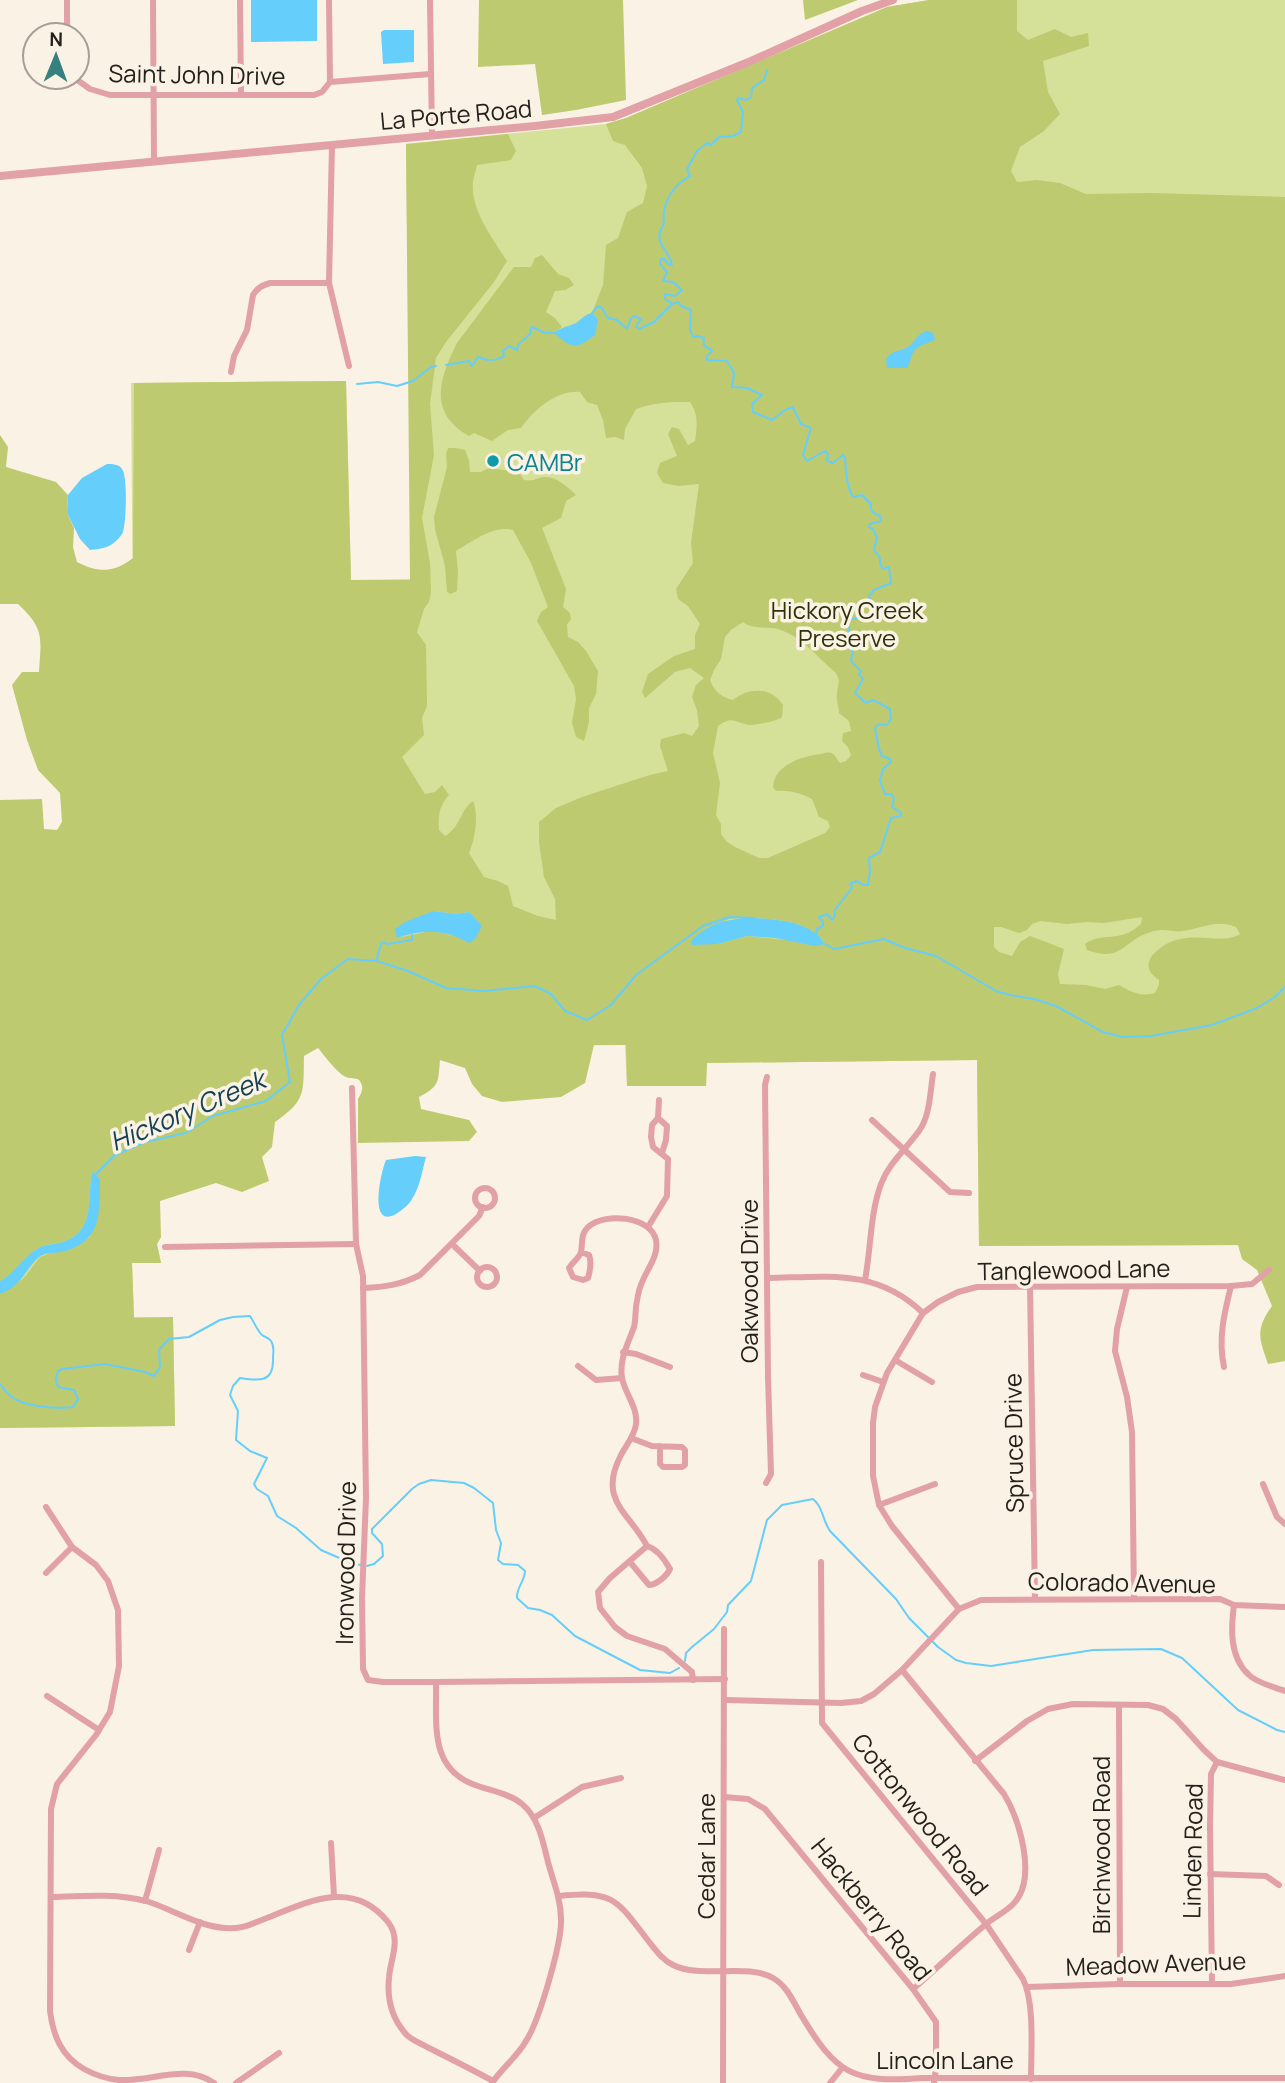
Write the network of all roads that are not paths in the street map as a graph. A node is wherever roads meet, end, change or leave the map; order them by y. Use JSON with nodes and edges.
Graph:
{"nodes":[{"id":1,"x":67,"y":0,"type":"edge"},
{"id":2,"x":153,"y":0,"type":"edge"},
{"id":3,"x":240,"y":0,"type":"edge"},
{"id":4,"x":329,"y":0,"type":"edge"},
{"id":5,"x":429,"y":0,"type":"edge"},
{"id":6,"x":893,"y":0,"type":"edge"},
{"id":7,"x":67,"y":21,"type":"edge"},
{"id":8,"x":430,"y":75,"type":"junction"},
{"id":9,"x":330,"y":82,"type":"junction"},
{"id":10,"x":91,"y":89,"type":"edge"},
{"id":11,"x":154,"y":95,"type":"junction"},
{"id":12,"x":240,"y":95,"type":"junction"},
{"id":13,"x":432,"y":134,"type":"junction"},
{"id":14,"x":331,"y":145,"type":"junction"},
{"id":15,"x":154,"y":162,"type":"junction"},
{"id":16,"x":0,"y":176,"type":"edge"},
{"id":17,"x":329,"y":282,"type":"junction"},
{"id":18,"x":349,"y":366,"type":"dead end"},
{"id":19,"x":231,"y":372,"type":"dead end"},
{"id":20,"x":933,"y":1074,"type":"dead end"},
{"id":21,"x":767,"y":1077,"type":"dead end"},
{"id":22,"x":352,"y":1088,"type":"dead end"},
{"id":23,"x":659,"y":1100,"type":"dead end"},
{"id":24,"x":658,"y":1118,"type":"junction"},
{"id":25,"x":872,"y":1120,"type":"dead end"},
{"id":26,"x":904,"y":1149,"type":"junction"},
{"id":27,"x":662,"y":1153,"type":"junction"},
{"id":28,"x":968,"y":1193,"type":"dead end"},
{"id":29,"x":482,"y":1207,"type":"dead end"},
{"id":30,"x":648,"y":1227,"type":"junction"},
{"id":31,"x":356,"y":1244,"type":"junction"},
{"id":32,"x":452,"y":1244,"type":"junction"},
{"id":33,"x":165,"y":1247,"type":"dead end"},
{"id":34,"x":581,"y":1252,"type":"junction"},
{"id":35,"x":1269,"y":1270,"type":"dead end"},
{"id":36,"x":480,"y":1271,"type":"dead end"},
{"id":37,"x":767,"y":1278,"type":"junction"},
{"id":38,"x":865,"y":1280,"type":"junction"},
{"id":39,"x":1030,"y":1286,"type":"junction"},
{"id":40,"x":1231,"y":1286,"type":"junction"},
{"id":41,"x":1127,"y":1287,"type":"junction"},
{"id":42,"x":363,"y":1288,"type":"junction"},
{"id":43,"x":923,"y":1313,"type":"junction"},
{"id":44,"x":623,"y":1352,"type":"junction"},
{"id":45,"x":895,"y":1360,"type":"junction"},
{"id":46,"x":578,"y":1366,"type":"dead end"},
{"id":47,"x":670,"y":1367,"type":"dead end"},
{"id":48,"x":1224,"y":1367,"type":"dead end"},
{"id":49,"x":863,"y":1375,"type":"dead end"},
{"id":50,"x":622,"y":1378,"type":"junction"},
{"id":51,"x":883,"y":1382,"type":"junction"},
{"id":52,"x":932,"y":1382,"type":"dead end"},
{"id":53,"x":631,"y":1438,"type":"junction"},
{"id":54,"x":660,"y":1446,"type":"junction"},
{"id":55,"x":766,"y":1483,"type":"dead end"},
{"id":56,"x":935,"y":1484,"type":"dead end"},
{"id":57,"x":1264,"y":1484,"type":"dead end"},
{"id":58,"x":879,"y":1505,"type":"junction"},
{"id":59,"x":47,"y":1507,"type":"dead end"},
{"id":60,"x":1285,"y":1524,"type":"edge"},
{"id":61,"x":647,"y":1546,"type":"junction"},
{"id":62,"x":72,"y":1547,"type":"junction"},
{"id":63,"x":630,"y":1562,"type":"junction"},
{"id":64,"x":821,"y":1562,"type":"dead end"},
{"id":65,"x":46,"y":1573,"type":"dead end"},
{"id":66,"x":1035,"y":1599,"type":"junction"},
{"id":67,"x":1134,"y":1599,"type":"junction"},
{"id":68,"x":1234,"y":1605,"type":"junction"},
{"id":69,"x":1285,"y":1607,"type":"edge"},
{"id":70,"x":959,"y":1609,"type":"junction"},
{"id":71,"x":724,"y":1629,"type":"dead end"},
{"id":72,"x":902,"y":1670,"type":"junction"},
{"id":73,"x":725,"y":1679,"type":"junction"},
{"id":74,"x":694,"y":1680,"type":"junction"},
{"id":75,"x":436,"y":1682,"type":"junction"},
{"id":76,"x":1285,"y":1691,"type":"edge"},
{"id":77,"x":47,"y":1696,"type":"dead end"},
{"id":78,"x":726,"y":1700,"type":"junction"},
{"id":79,"x":821,"y":1703,"type":"junction"},
{"id":80,"x":1119,"y":1705,"type":"junction"},
{"id":81,"x":99,"y":1730,"type":"junction"},
{"id":82,"x":975,"y":1761,"type":"junction"},
{"id":83,"x":1217,"y":1762,"type":"junction"},
{"id":84,"x":1284,"y":1777,"type":"edge"},
{"id":85,"x":621,"y":1778,"type":"dead end"},
{"id":86,"x":724,"y":1797,"type":"junction"},
{"id":87,"x":534,"y":1818,"type":"junction"},
{"id":88,"x":331,"y":1843,"type":"dead end"},
{"id":89,"x":159,"y":1850,"type":"dead end"},
{"id":90,"x":1210,"y":1874,"type":"junction"},
{"id":91,"x":1279,"y":1885,"type":"dead end"},
{"id":92,"x":334,"y":1896,"type":"junction"},
{"id":93,"x":559,"y":1896,"type":"junction"},
{"id":94,"x":51,"y":1897,"type":"junction"},
{"id":95,"x":145,"y":1901,"type":"junction"},
{"id":96,"x":200,"y":1922,"type":"junction"},
{"id":97,"x":986,"y":1924,"type":"junction"},
{"id":98,"x":188,"y":1950,"type":"dead end"},
{"id":99,"x":724,"y":1971,"type":"junction"},
{"id":100,"x":1285,"y":1976,"type":"edge"},
{"id":101,"x":1120,"y":1984,"type":"junction"},
{"id":102,"x":1212,"y":1984,"type":"junction"},
{"id":103,"x":1027,"y":1987,"type":"junction"},
{"id":104,"x":913,"y":1989,"type":"junction"},
{"id":105,"x":279,"y":2053,"type":"dead end"},
{"id":106,"x":842,"y":2068,"type":"junction"},
{"id":107,"x":1285,"y":2078,"type":"edge"},
{"id":108,"x":1031,"y":2079,"type":"junction"},
{"id":109,"x":935,"y":2080,"type":"edge"},
{"id":110,"x":493,"y":2082,"type":"edge"},
{"id":111,"x":214,"y":2083,"type":"edge"},
{"id":112,"x":236,"y":2083,"type":"edge"},
{"id":113,"x":723,"y":2083,"type":"edge"},
{"id":114,"x":830,"y":2083,"type":"edge"}],
"edges":[{"from":1,"to":7,"type":"street"},
{"from":2,"to":11,"type":"street"},
{"from":3,"to":12,"type":"street"},
{"from":4,"to":9,"type":"street"},
{"from":5,"to":8,"type":"street"},
{"from":6,"to":13,"type":"street","name":"La Porte Road"},
{"from":8,"to":9,"type":"street"},
{"from":8,"to":13,"type":"street"},
{"from":9,"to":12,"type":"street","name":"Saint John Drive"},
{"from":10,"to":11,"type":"street","name":"Saint John Drive"},
{"from":11,"to":12,"type":"street","name":"Saint John Drive"},
{"from":11,"to":15,"type":"street"},
{"from":13,"to":14,"type":"street","name":"La Porte Road"},
{"from":14,"to":15,"type":"street","name":"La Porte Road"},
{"from":14,"to":17,"type":"street"},
{"from":15,"to":16,"type":"street","name":"La Porte Road"},
{"from":17,"to":18,"type":"street"},
{"from":17,"to":19,"type":"street"},
{"from":20,"to":26,"type":"street"},
{"from":21,"to":37,"type":"street","name":"Oakwood Drive"},
{"from":22,"to":31,"type":"street","name":"Ironwood Drive"},
{"from":23,"to":24,"type":"street"},
{"from":24,"to":27,"type":"street"},
{"from":24,"to":27,"type":"street"},
{"from":25,"to":26,"type":"street"},
{"from":26,"to":28,"type":"street"},
{"from":26,"to":38,"type":"street"},
{"from":27,"to":30,"type":"street"},
{"from":29,"to":32,"type":"street"},
{"from":30,"to":34,"type":"street"},
{"from":30,"to":44,"type":"street"},
{"from":31,"to":33,"type":"street"},
{"from":31,"to":42,"type":"street","name":"Ironwood Drive"},
{"from":32,"to":36,"type":"street"},
{"from":32,"to":42,"type":"street"},
{"from":34,"to":34,"type":"street"},
{"from":35,"to":40,"type":"street","name":"Tanglewood Lane"},
{"from":37,"to":38,"type":"street"},
{"from":37,"to":55,"type":"street","name":"Oakwood Drive"},
{"from":38,"to":43,"type":"street"},
{"from":39,"to":41,"type":"street","name":"Tanglewood Lane"},
{"from":39,"to":43,"type":"street","name":"Tanglewood Lane"},
{"from":39,"to":66,"type":"street","name":"Spruce Drive"},
{"from":40,"to":41,"type":"street","name":"Tanglewood Lane"},
{"from":40,"to":48,"type":"street"},
{"from":41,"to":67,"type":"street"},
{"from":42,"to":75,"type":"street","name":"Ironwood Drive"},
{"from":43,"to":45,"type":"street","name":"Tanglewood Lane"},
{"from":44,"to":47,"type":"street"},
{"from":44,"to":50,"type":"street"},
{"from":45,"to":51,"type":"street","name":"Tanglewood Lane"},
{"from":45,"to":52,"type":"street"},
{"from":46,"to":50,"type":"street"},
{"from":49,"to":51,"type":"street"},
{"from":50,"to":53,"type":"street"},
{"from":51,"to":58,"type":"street","name":"Tanglewood Lane"},
{"from":53,"to":54,"type":"street"},
{"from":53,"to":61,"type":"street"},
{"from":54,"to":54,"type":"street"},
{"from":56,"to":58,"type":"street"},
{"from":57,"to":60,"type":"street"},
{"from":58,"to":70,"type":"street","name":"Tanglewood Lane"},
{"from":59,"to":62,"type":"street"},
{"from":61,"to":63,"type":"street"},
{"from":61,"to":63,"type":"street"},
{"from":62,"to":65,"type":"street"},
{"from":62,"to":81,"type":"street"},
{"from":63,"to":74,"type":"street"},
{"from":64,"to":79,"type":"street","name":"Cottonwood Road"},
{"from":66,"to":67,"type":"street","name":"Colorado Avenue"},
{"from":66,"to":70,"type":"street","name":"Colorado Avenue"},
{"from":67,"to":68,"type":"street","name":"Colorado Avenue"},
{"from":68,"to":69,"type":"street","name":"Colorado Avenue"},
{"from":68,"to":76,"type":"street"},
{"from":70,"to":72,"type":"street"},
{"from":71,"to":73,"type":"street","name":"Cedar Lane"},
{"from":72,"to":79,"type":"street"},
{"from":72,"to":82,"type":"street"},
{"from":73,"to":74,"type":"street","name":"Ironwood Drive"},
{"from":73,"to":78,"type":"street","name":"Cedar Lane"},
{"from":74,"to":75,"type":"street","name":"Ironwood Drive"},
{"from":75,"to":87,"type":"street"},
{"from":77,"to":81,"type":"street"},
{"from":78,"to":79,"type":"street"},
{"from":78,"to":86,"type":"street","name":"Cedar Lane"},
{"from":79,"to":97,"type":"street","name":"Cottonwood Road"},
{"from":80,"to":82,"type":"street"},
{"from":80,"to":83,"type":"street"},
{"from":80,"to":101,"type":"street","name":"Birchwood Road"},
{"from":81,"to":94,"type":"street"},
{"from":82,"to":97,"type":"street"},
{"from":83,"to":84,"type":"street"},
{"from":83,"to":90,"type":"street","name":"Linden Road"},
{"from":85,"to":87,"type":"street"},
{"from":86,"to":99,"type":"street","name":"Cedar Lane"},
{"from":86,"to":104,"type":"street","name":"Hackberry Road"},
{"from":87,"to":93,"type":"street"},
{"from":88,"to":92,"type":"street"},
{"from":89,"to":95,"type":"street"},
{"from":90,"to":91,"type":"street"},
{"from":90,"to":102,"type":"street","name":"Linden Road"},
{"from":92,"to":96,"type":"street"},
{"from":92,"to":110,"type":"street"},
{"from":93,"to":99,"type":"street","name":"Lincoln Lane"},
{"from":93,"to":110,"type":"street"},
{"from":94,"to":95,"type":"street"},
{"from":94,"to":111,"type":"street"},
{"from":95,"to":96,"type":"street"},
{"from":96,"to":98,"type":"street"},
{"from":97,"to":103,"type":"street","name":"Cottonwood Road"},
{"from":97,"to":104,"type":"street"},
{"from":99,"to":106,"type":"street","name":"Lincoln Lane"},
{"from":99,"to":113,"type":"street","name":"Cedar Lane"},
{"from":100,"to":102,"type":"street","name":"Meadow Avenue"},
{"from":101,"to":102,"type":"street","name":"Meadow Avenue"},
{"from":101,"to":103,"type":"street","name":"Meadow Avenue"},
{"from":103,"to":108,"type":"street","name":"Cottonwood Road"},
{"from":104,"to":109,"type":"street","name":"Hackberry Road"},
{"from":105,"to":112,"type":"street"},
{"from":106,"to":109,"type":"street","name":"Lincoln Lane"},
{"from":106,"to":114,"type":"street"},
{"from":107,"to":108,"type":"street","name":"Lincoln Lane"},
{"from":108,"to":109,"type":"street","name":"Lincoln Lane"}]}
